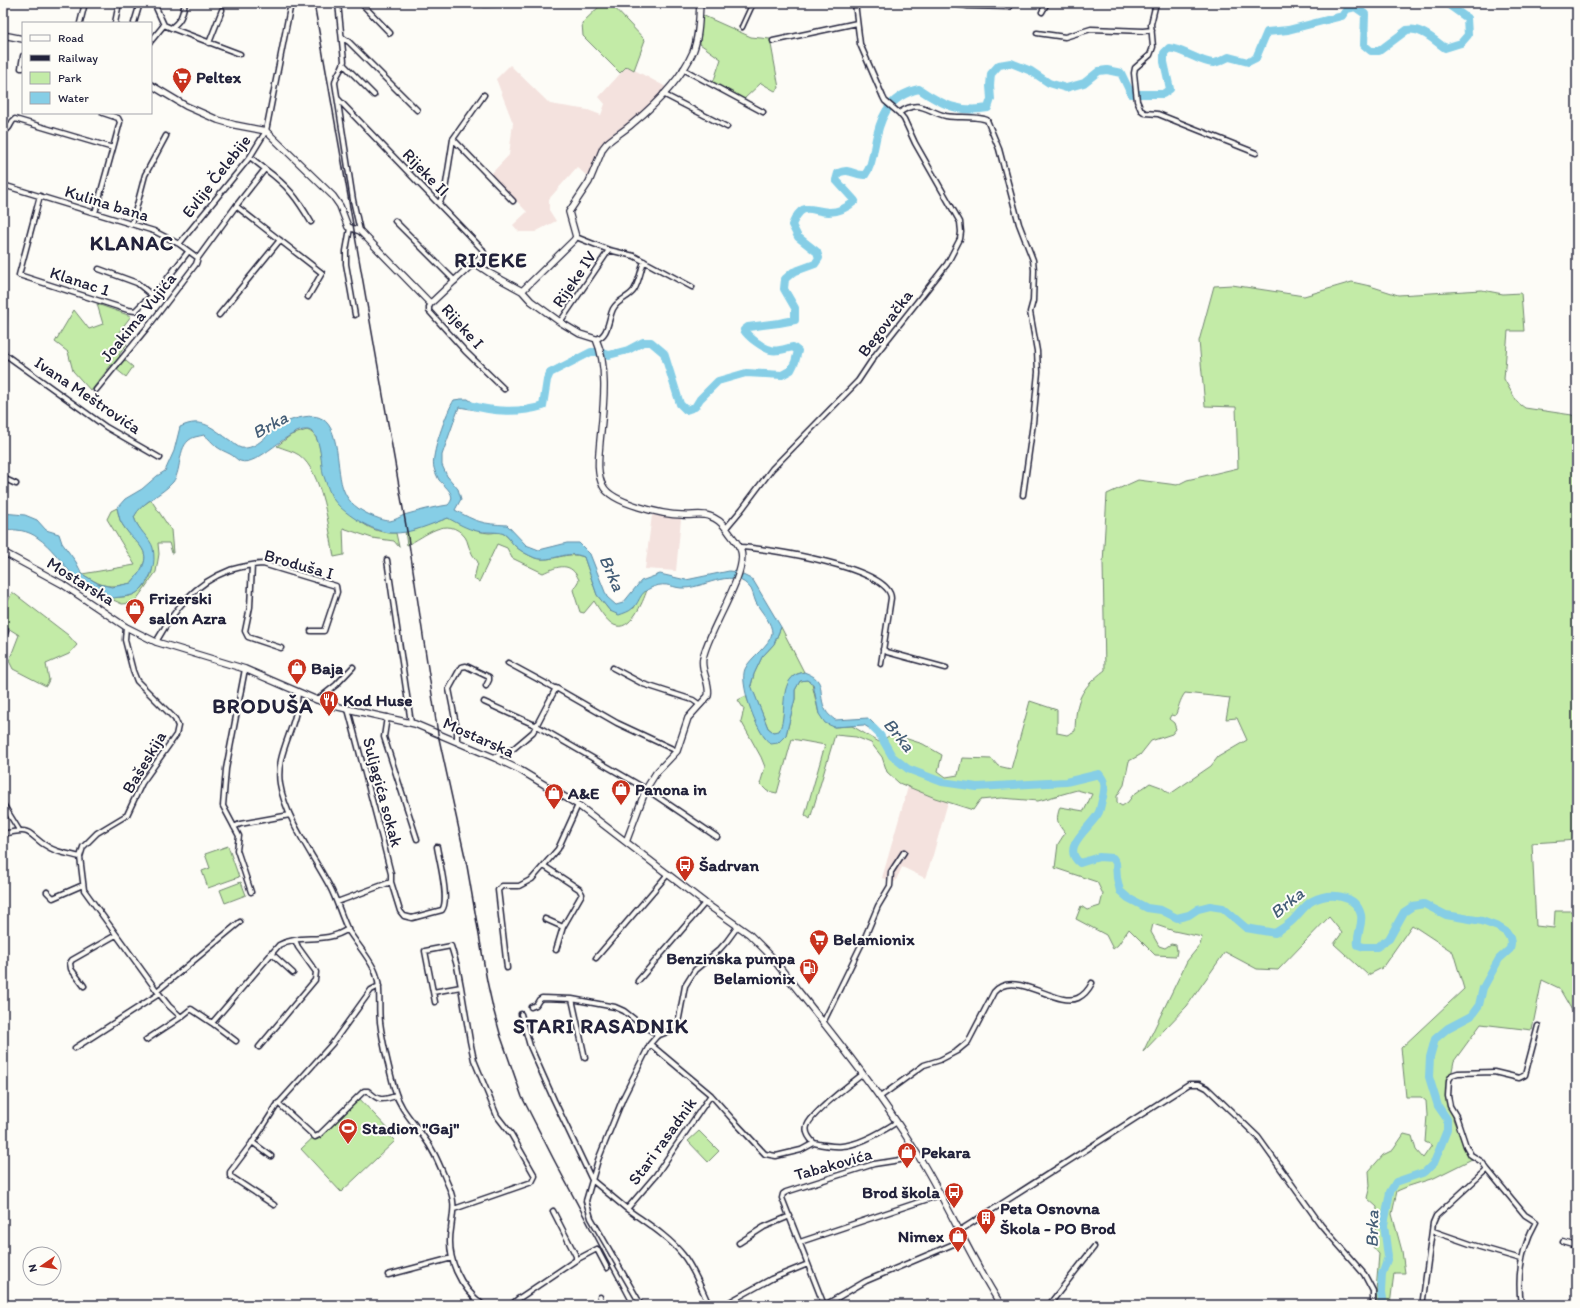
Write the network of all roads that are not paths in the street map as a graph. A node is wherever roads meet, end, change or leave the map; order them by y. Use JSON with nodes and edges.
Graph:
{"nodes":[{"id":1,"x":85,"y":3,"type":"edge"},
{"id":2,"x":119,"y":3,"type":"edge"},
{"id":3,"x":140,"y":3,"type":"edge"},
{"id":4,"x":154,"y":3,"type":"edge"},
{"id":5,"x":186,"y":3,"type":"edge"},
{"id":6,"x":291,"y":3,"type":"edge"},
{"id":7,"x":338,"y":3,"type":"edge"},
{"id":8,"x":361,"y":3,"type":"edge"},
{"id":9,"x":501,"y":3,"type":"edge"},
{"id":10,"x":510,"y":3,"type":"edge"},
{"id":11,"x":700,"y":3,"type":"edge"},
{"id":12,"x":753,"y":3,"type":"edge"},
{"id":13,"x":863,"y":3,"type":"edge"},
{"id":14,"x":946,"y":3,"type":"edge"},
{"id":15,"x":1047,"y":3,"type":"edge"},
{"id":16,"x":1156,"y":3,"type":"edge"},
{"id":17,"x":485,"y":4,"type":"dead end"},
{"id":18,"x":855,"y":4,"type":"edge"},
{"id":19,"x":968,"y":4,"type":"edge"},
{"id":20,"x":1009,"y":7,"type":"dead end"},
{"id":21,"x":222,"y":10,"type":"dead end"},
{"id":22,"x":1042,"y":12,"type":"dead end"},
{"id":23,"x":80,"y":22,"type":"edge"},
{"id":24,"x":115,"y":22,"type":"edge"},
{"id":25,"x":134,"y":22,"type":"edge"},
{"id":26,"x":857,"y":23,"type":"junction"},
{"id":27,"x":164,"y":25,"type":"junction"},
{"id":28,"x":742,"y":27,"type":"dead end"},
{"id":29,"x":171,"y":28,"type":"junction"},
{"id":30,"x":1152,"y":30,"type":"junction"},
{"id":31,"x":390,"y":33,"type":"dead end"},
{"id":32,"x":1037,"y":33,"type":"dead end"},
{"id":33,"x":3,"y":35,"type":"edge"},
{"id":34,"x":343,"y":38,"type":"junction"},
{"id":35,"x":22,"y":39,"type":"edge"},
{"id":36,"x":152,"y":40,"type":"edge"},
{"id":37,"x":773,"y":41,"type":"dead end"},
{"id":38,"x":208,"y":43,"type":"junction"},
{"id":39,"x":240,"y":54,"type":"dead end"},
{"id":40,"x":344,"y":65,"type":"junction"},
{"id":41,"x":683,"y":69,"type":"junction"},
{"id":42,"x":152,"y":86,"type":"edge"},
{"id":43,"x":663,"y":94,"type":"junction"},
{"id":44,"x":374,"y":95,"type":"dead end"},
{"id":45,"x":484,"y":95,"type":"dead end"},
{"id":46,"x":338,"y":99,"type":"junction"},
{"id":47,"x":416,"y":110,"type":"dead end"},
{"id":48,"x":762,"y":112,"type":"dead end"},
{"id":49,"x":900,"y":113,"type":"junction"},
{"id":50,"x":106,"y":114,"type":"edge"},
{"id":51,"x":727,"y":127,"type":"dead end"},
{"id":52,"x":3,"y":130,"type":"edge"},
{"id":53,"x":266,"y":131,"type":"junction"},
{"id":54,"x":166,"y":136,"type":"dead end"},
{"id":55,"x":453,"y":139,"type":"junction"},
{"id":56,"x":113,"y":148,"type":"junction"},
{"id":57,"x":1256,"y":153,"type":"dead end"},
{"id":58,"x":250,"y":157,"type":"junction"},
{"id":59,"x":265,"y":169,"type":"junction"},
{"id":60,"x":3,"y":186,"type":"edge"},
{"id":61,"x":40,"y":196,"type":"junction"},
{"id":62,"x":513,"y":201,"type":"dead end"},
{"id":63,"x":439,"y":204,"type":"junction"},
{"id":64,"x":236,"y":206,"type":"junction"},
{"id":65,"x":95,"y":213,"type":"junction"},
{"id":66,"x":395,"y":221,"type":"dead end"},
{"id":67,"x":311,"y":222,"type":"dead end"},
{"id":68,"x":132,"y":224,"type":"junction"},
{"id":69,"x":350,"y":228,"type":"junction"},
{"id":70,"x":360,"y":231,"type":"junction"},
{"id":71,"x":576,"y":237,"type":"junction"},
{"id":72,"x":280,"y":240,"type":"junction"},
{"id":73,"x":179,"y":244,"type":"junction"},
{"id":74,"x":609,"y":250,"type":"junction"},
{"id":75,"x":188,"y":252,"type":"junction"},
{"id":76,"x":198,"y":258,"type":"junction"},
{"id":77,"x":644,"y":261,"type":"junction"},
{"id":78,"x":473,"y":264,"type":"junction"},
{"id":79,"x":99,"y":269,"type":"dead end"},
{"id":80,"x":455,"y":281,"type":"junction"},
{"id":81,"x":692,"y":287,"type":"dead end"},
{"id":82,"x":522,"y":291,"type":"junction"},
{"id":83,"x":3,"y":293,"type":"edge"},
{"id":84,"x":153,"y":296,"type":"junction"},
{"id":85,"x":308,"y":297,"type":"dead end"},
{"id":86,"x":432,"y":302,"type":"junction"},
{"id":87,"x":220,"y":315,"type":"dead end"},
{"id":88,"x":354,"y":315,"type":"dead end"},
{"id":89,"x":560,"y":322,"type":"junction"},
{"id":90,"x":3,"y":327,"type":"edge"},
{"id":91,"x":596,"y":341,"type":"junction"},
{"id":92,"x":3,"y":353,"type":"edge"},
{"id":93,"x":504,"y":389,"type":"dead end"},
{"id":94,"x":96,"y":390,"type":"dead end"},
{"id":95,"x":160,"y":458,"type":"dead end"},
{"id":96,"x":3,"y":478,"type":"edge"},
{"id":97,"x":16,"y":484,"type":"dead end"},
{"id":98,"x":1023,"y":495,"type":"dead end"},
{"id":99,"x":726,"y":528,"type":"junction"},
{"id":100,"x":739,"y":547,"type":"junction"},
{"id":101,"x":3,"y":552,"type":"edge"},
{"id":102,"x":387,"y":560,"type":"dead end"},
{"id":103,"x":252,"y":565,"type":"junction"},
{"id":104,"x":3,"y":627,"type":"edge"},
{"id":105,"x":126,"y":627,"type":"junction"},
{"id":106,"x":311,"y":631,"type":"dead end"},
{"id":107,"x":3,"y":639,"type":"edge"},
{"id":108,"x":156,"y":642,"type":"junction"},
{"id":109,"x":281,"y":648,"type":"dead end"},
{"id":110,"x":883,"y":649,"type":"junction"},
{"id":111,"x":508,"y":663,"type":"dead end"},
{"id":112,"x":881,"y":664,"type":"dead end"},
{"id":113,"x":353,"y":667,"type":"dead end"},
{"id":114,"x":613,"y":668,"type":"dead end"},
{"id":115,"x":946,"y":668,"type":"dead end"},
{"id":116,"x":245,"y":669,"type":"junction"},
{"id":117,"x":486,"y":686,"type":"dead end"},
{"id":118,"x":556,"y":689,"type":"junction"},
{"id":119,"x":298,"y":693,"type":"junction"},
{"id":120,"x":317,"y":700,"type":"junction"},
{"id":121,"x":484,"y":702,"type":"dead end"},
{"id":122,"x":700,"y":705,"type":"junction"},
{"id":123,"x":348,"y":709,"type":"junction"},
{"id":124,"x":387,"y":717,"type":"junction"},
{"id":125,"x":411,"y":723,"type":"junction"},
{"id":126,"x":537,"y":726,"type":"junction"},
{"id":127,"x":457,"y":742,"type":"junction"},
{"id":128,"x":676,"y":751,"type":"junction"},
{"id":129,"x":495,"y":758,"type":"junction"},
{"id":130,"x":646,"y":789,"type":"junction"},
{"id":131,"x":3,"y":804,"type":"edge"},
{"id":132,"x":578,"y":805,"type":"junction"},
{"id":133,"x":290,"y":815,"type":"junction"},
{"id":134,"x":234,"y":827,"type":"junction"},
{"id":135,"x":19,"y":830,"type":"junction"},
{"id":136,"x":3,"y":834,"type":"edge"},
{"id":137,"x":717,"y":837,"type":"dead end"},
{"id":138,"x":417,"y":839,"type":"dead end"},
{"id":139,"x":626,"y":842,"type":"junction"},
{"id":140,"x":436,"y":846,"type":"dead end"},
{"id":141,"x":904,"y":852,"type":"dead end"},
{"id":142,"x":80,"y":857,"type":"junction"},
{"id":143,"x":544,"y":866,"type":"junction"},
{"id":144,"x":668,"y":874,"type":"junction"},
{"id":145,"x":391,"y":882,"type":"junction"},
{"id":146,"x":83,"y":885,"type":"junction"},
{"id":147,"x":46,"y":892,"type":"dead end"},
{"id":148,"x":251,"y":892,"type":"dead end"},
{"id":149,"x":337,"y":902,"type":"junction"},
{"id":150,"x":705,"y":903,"type":"junction"},
{"id":151,"x":545,"y":919,"type":"dead end"},
{"id":152,"x":240,"y":922,"type":"dead end"},
{"id":153,"x":738,"y":926,"type":"junction"},
{"id":154,"x":563,"y":927,"type":"junction"},
{"id":155,"x":348,"y":929,"type":"junction"},
{"id":156,"x":116,"y":935,"type":"junction"},
{"id":157,"x":295,"y":940,"type":"junction"},
{"id":158,"x":556,"y":950,"type":"dead end"},
{"id":159,"x":270,"y":953,"type":"junction"},
{"id":160,"x":596,"y":958,"type":"dead end"},
{"id":161,"x":507,"y":968,"type":"dead end"},
{"id":162,"x":293,"y":973,"type":"dead end"},
{"id":163,"x":638,"y":981,"type":"dead end"},
{"id":164,"x":1092,"y":983,"type":"dead end"},
{"id":165,"x":84,"y":986,"type":"dead end"},
{"id":166,"x":379,"y":986,"type":"junction"},
{"id":167,"x":461,"y":987,"type":"junction"},
{"id":168,"x":158,"y":992,"type":"junction"},
{"id":169,"x":434,"y":992,"type":"junction"},
{"id":170,"x":572,"y":999,"type":"junction"},
{"id":171,"x":435,"y":1002,"type":"dead end"},
{"id":172,"x":532,"y":1007,"type":"dead end"},
{"id":173,"x":521,"y":1014,"type":"dead end"},
{"id":174,"x":181,"y":1017,"type":"junction"},
{"id":175,"x":212,"y":1023,"type":"junction"},
{"id":176,"x":822,"y":1023,"type":"junction"},
{"id":177,"x":1538,"y":1026,"type":"dead end"},
{"id":178,"x":659,"y":1034,"type":"junction"},
{"id":179,"x":146,"y":1040,"type":"dead end"},
{"id":180,"x":236,"y":1041,"type":"dead end"},
{"id":181,"x":650,"y":1044,"type":"junction"},
{"id":182,"x":260,"y":1047,"type":"dead end"},
{"id":183,"x":75,"y":1048,"type":"dead end"},
{"id":184,"x":585,"y":1058,"type":"dead end"},
{"id":185,"x":863,"y":1074,"type":"junction"},
{"id":186,"x":711,"y":1095,"type":"junction"},
{"id":187,"x":396,"y":1096,"type":"junction"},
{"id":188,"x":880,"y":1097,"type":"junction"},
{"id":189,"x":278,"y":1103,"type":"junction"},
{"id":190,"x":897,"y":1122,"type":"junction"},
{"id":191,"x":252,"y":1142,"type":"junction"},
{"id":192,"x":814,"y":1143,"type":"junction"},
{"id":193,"x":917,"y":1153,"type":"junction"},
{"id":194,"x":271,"y":1156,"type":"dead end"},
{"id":195,"x":1487,"y":1169,"type":"junction"},
{"id":196,"x":592,"y":1180,"type":"junction"},
{"id":197,"x":940,"y":1195,"type":"junction"},
{"id":198,"x":274,"y":1205,"type":"dead end"},
{"id":199,"x":454,"y":1209,"type":"junction"},
{"id":200,"x":627,"y":1209,"type":"junction"},
{"id":201,"x":553,"y":1211,"type":"dead end"},
{"id":202,"x":790,"y":1216,"type":"junction"},
{"id":203,"x":959,"y":1231,"type":"junction"},
{"id":204,"x":1433,"y":1231,"type":"junction"},
{"id":205,"x":963,"y":1240,"type":"junction"},
{"id":206,"x":800,"y":1242,"type":"junction"},
{"id":207,"x":1563,"y":1242,"type":"dead end"},
{"id":208,"x":739,"y":1243,"type":"dead end"},
{"id":209,"x":1577,"y":1246,"type":"edge"},
{"id":210,"x":1094,"y":1247,"type":"dead end"},
{"id":211,"x":452,"y":1258,"type":"junction"},
{"id":212,"x":1522,"y":1259,"type":"junction"},
{"id":213,"x":576,"y":1260,"type":"junction"},
{"id":214,"x":808,"y":1264,"type":"junction"},
{"id":215,"x":607,"y":1268,"type":"dead end"},
{"id":216,"x":388,"y":1275,"type":"dead end"},
{"id":217,"x":600,"y":1297,"type":"dead end"},
{"id":218,"x":1422,"y":1299,"type":"dead end"},
{"id":219,"x":483,"y":1305,"type":"edge"},
{"id":220,"x":511,"y":1305,"type":"edge"},
{"id":221,"x":603,"y":1305,"type":"edge"},
{"id":222,"x":641,"y":1305,"type":"edge"},
{"id":223,"x":709,"y":1305,"type":"edge"},
{"id":224,"x":724,"y":1305,"type":"edge"},
{"id":225,"x":824,"y":1305,"type":"edge"},
{"id":226,"x":1001,"y":1305,"type":"edge"},
{"id":227,"x":1049,"y":1305,"type":"edge"},
{"id":228,"x":1373,"y":1305,"type":"edge"},
{"id":229,"x":1521,"y":1305,"type":"edge"}],
"edges":[{"from":1,"to":23,"type":"street"},
{"from":2,"to":24,"type":"street"},
{"from":3,"to":25,"type":"street"},
{"from":4,"to":27,"type":"street"},
{"from":5,"to":29,"type":"street"},
{"from":6,"to":53,"type":"street","name":"Evlije Čelebije"},
{"from":7,"to":34,"type":"street"},
{"from":8,"to":31,"type":"street"},
{"from":9,"to":10,"type":"street"},
{"from":9,"to":17,"type":"street"},
{"from":11,"to":41,"type":"street"},
{"from":12,"to":28,"type":"street"},
{"from":13,"to":18,"type":"street"},
{"from":14,"to":19,"type":"street"},
{"from":15,"to":22,"type":"street"},
{"from":16,"to":30,"type":"street"},
{"from":18,"to":26,"type":"street"},
{"from":19,"to":20,"type":"street"},
{"from":21,"to":38,"type":"street"},
{"from":26,"to":37,"type":"street"},
{"from":26,"to":49,"type":"street"},
{"from":27,"to":29,"type":"street"},
{"from":27,"to":36,"type":"street"},
{"from":29,"to":38,"type":"street"},
{"from":30,"to":32,"type":"street"},
{"from":30,"to":57,"type":"street"},
{"from":33,"to":35,"type":"street"},
{"from":34,"to":40,"type":"street"},
{"from":34,"to":47,"type":"street"},
{"from":38,"to":39,"type":"street"},
{"from":40,"to":44,"type":"street"},
{"from":40,"to":46,"type":"street"},
{"from":41,"to":43,"type":"street"},
{"from":41,"to":48,"type":"street"},
{"from":42,"to":53,"type":"street"},
{"from":43,"to":51,"type":"street"},
{"from":43,"to":71,"type":"street"},
{"from":45,"to":55,"type":"street"},
{"from":46,"to":63,"type":"street","name":"Rijeke II"},
{"from":46,"to":70,"type":"street"},
{"from":49,"to":98,"type":"street"},
{"from":49,"to":99,"type":"street","name":"Begovačka"},
{"from":50,"to":56,"type":"street"},
{"from":52,"to":56,"type":"street"},
{"from":53,"to":58,"type":"street","name":"Evlije Čelebije"},
{"from":53,"to":69,"type":"street"},
{"from":54,"to":68,"type":"street"},
{"from":55,"to":62,"type":"street"},
{"from":55,"to":63,"type":"street"},
{"from":56,"to":65,"type":"street"},
{"from":58,"to":59,"type":"street"},
{"from":58,"to":73,"type":"street","name":"Evlije Čelebije"},
{"from":59,"to":64,"type":"street","name":"Joakima Vujića"},
{"from":59,"to":67,"type":"street"},
{"from":60,"to":61,"type":"street","name":"Kulina bana"},
{"from":61,"to":65,"type":"street","name":"Kulina bana"},
{"from":61,"to":84,"type":"street","name":"Klanac 1"},
{"from":63,"to":78,"type":"street","name":"Rijeke II"},
{"from":64,"to":72,"type":"street"},
{"from":64,"to":76,"type":"street","name":"Joakima Vujića"},
{"from":65,"to":68,"type":"street","name":"Kulina bana"},
{"from":66,"to":80,"type":"street"},
{"from":68,"to":73,"type":"street","name":"Kulina bana"},
{"from":69,"to":70,"type":"street"},
{"from":69,"to":88,"type":"street"},
{"from":70,"to":86,"type":"street"},
{"from":71,"to":74,"type":"street"},
{"from":71,"to":82,"type":"street"},
{"from":72,"to":85,"type":"street"},
{"from":72,"to":87,"type":"street"},
{"from":73,"to":75,"type":"street","name":"Kulina bana"},
{"from":74,"to":77,"type":"street"},
{"from":74,"to":89,"type":"street","name":"Rijeke IV"},
{"from":75,"to":76,"type":"street","name":"Kulina bana"},
{"from":75,"to":84,"type":"street","name":"Klanac 1"},
{"from":76,"to":94,"type":"street","name":"Joakima Vujića"},
{"from":77,"to":81,"type":"street"},
{"from":77,"to":91,"type":"street"},
{"from":78,"to":80,"type":"street","name":"Rijeke I"},
{"from":78,"to":82,"type":"street"},
{"from":79,"to":84,"type":"street"},
{"from":80,"to":86,"type":"street","name":"Rijeke I"},
{"from":82,"to":89,"type":"street"},
{"from":83,"to":90,"type":"street"},
{"from":86,"to":93,"type":"street","name":"Rijeke I"},
{"from":89,"to":91,"type":"street"},
{"from":91,"to":99,"type":"street"},
{"from":92,"to":95,"type":"street","name":"Ivana Meštrovića"},
{"from":96,"to":97,"type":"street"},
{"from":99,"to":100,"type":"street"},
{"from":100,"to":110,"type":"street"},
{"from":100,"to":122,"type":"street"},
{"from":101,"to":105,"type":"street","name":"Mostarska"},
{"from":102,"to":125,"type":"street"},
{"from":103,"to":106,"type":"street","name":"Broduša I"},
{"from":103,"to":108,"type":"street","name":"Broduša I"},
{"from":103,"to":109,"type":"street"},
{"from":104,"to":107,"type":"street"},
{"from":105,"to":108,"type":"street","name":"Mostarska"},
{"from":105,"to":142,"type":"street","name":"Bašeskija"},
{"from":108,"to":116,"type":"street","name":"Mostarska"},
{"from":110,"to":112,"type":"street"},
{"from":110,"to":115,"type":"street"},
{"from":111,"to":118,"type":"street"},
{"from":113,"to":120,"type":"street"},
{"from":114,"to":122,"type":"street"},
{"from":116,"to":119,"type":"street","name":"Mostarska"},
{"from":116,"to":134,"type":"street"},
{"from":117,"to":127,"type":"street"},
{"from":118,"to":126,"type":"street"},
{"from":118,"to":128,"type":"street"},
{"from":119,"to":120,"type":"street","name":"Mostarska"},
{"from":119,"to":133,"type":"street"},
{"from":120,"to":123,"type":"street","name":"Mostarska"},
{"from":121,"to":126,"type":"street"},
{"from":122,"to":128,"type":"street"},
{"from":123,"to":124,"type":"street","name":"Mostarska"},
{"from":123,"to":145,"type":"street","name":"Suljagića sokak"},
{"from":124,"to":125,"type":"street","name":"Mostarska"},
{"from":124,"to":138,"type":"street","name":"Suljagića sokak"},
{"from":125,"to":127,"type":"street","name":"Mostarska"},
{"from":126,"to":129,"type":"street"},
{"from":126,"to":130,"type":"street"},
{"from":127,"to":129,"type":"street","name":"Mostarska"},
{"from":128,"to":130,"type":"street"},
{"from":129,"to":132,"type":"street","name":"Mostarska"},
{"from":130,"to":137,"type":"street"},
{"from":130,"to":139,"type":"street"},
{"from":131,"to":135,"type":"street"},
{"from":132,"to":139,"type":"street","name":"Mostarska"},
{"from":132,"to":143,"type":"street"},
{"from":133,"to":134,"type":"street"},
{"from":133,"to":149,"type":"street"},
{"from":134,"to":148,"type":"street"},
{"from":135,"to":136,"type":"street"},
{"from":135,"to":142,"type":"street"},
{"from":139,"to":144,"type":"street","name":"Mostarska"},
{"from":140,"to":145,"type":"street","name":"Suljagića sokak"},
{"from":141,"to":176,"type":"street"},
{"from":142,"to":146,"type":"street"},
{"from":143,"to":154,"type":"street"},
{"from":143,"to":161,"type":"street"},
{"from":144,"to":150,"type":"street","name":"Mostarska"},
{"from":144,"to":160,"type":"street"},
{"from":145,"to":149,"type":"street"},
{"from":146,"to":147,"type":"street"},
{"from":146,"to":156,"type":"street"},
{"from":149,"to":155,"type":"street"},
{"from":150,"to":153,"type":"street","name":"Mostarska"},
{"from":150,"to":163,"type":"street"},
{"from":151,"to":154,"type":"street"},
{"from":152,"to":168,"type":"street"},
{"from":153,"to":176,"type":"street","name":"Mostarska"},
{"from":153,"to":178,"type":"street"},
{"from":154,"to":158,"type":"street"},
{"from":155,"to":157,"type":"street"},
{"from":155,"to":166,"type":"street"},
{"from":156,"to":165,"type":"street"},
{"from":156,"to":168,"type":"street"},
{"from":157,"to":159,"type":"street"},
{"from":157,"to":182,"type":"street"},
{"from":159,"to":162,"type":"street"},
{"from":159,"to":175,"type":"street"},
{"from":164,"to":188,"type":"street"},
{"from":166,"to":187,"type":"street"},
{"from":166,"to":189,"type":"street"},
{"from":167,"to":169,"type":"street"},
{"from":167,"to":169,"type":"street"},
{"from":167,"to":199,"type":"street"},
{"from":168,"to":174,"type":"street"},
{"from":168,"to":183,"type":"street"},
{"from":169,"to":171,"type":"street"},
{"from":170,"to":172,"type":"street"},
{"from":170,"to":178,"type":"street"},
{"from":170,"to":184,"type":"street"},
{"from":173,"to":196,"type":"street","name":"Stari rasadnik"},
{"from":174,"to":175,"type":"street"},
{"from":174,"to":179,"type":"street"},
{"from":175,"to":180,"type":"street"},
{"from":176,"to":185,"type":"street","name":"Mostarska"},
{"from":177,"to":195,"type":"street"},
{"from":178,"to":181,"type":"street"},
{"from":181,"to":186,"type":"street","name":"Stari rasadnik"},
{"from":181,"to":196,"type":"street"},
{"from":185,"to":188,"type":"street","name":"Mostarska"},
{"from":185,"to":192,"type":"street"},
{"from":186,"to":192,"type":"street"},
{"from":186,"to":200,"type":"street","name":"Stari rasadnik"},
{"from":187,"to":189,"type":"street"},
{"from":187,"to":199,"type":"street"},
{"from":188,"to":190,"type":"street","name":"Mostarska"},
{"from":189,"to":191,"type":"street"},
{"from":190,"to":192,"type":"street"},
{"from":190,"to":193,"type":"street","name":"Mostarska"},
{"from":191,"to":194,"type":"street"},
{"from":191,"to":198,"type":"street"},
{"from":193,"to":197,"type":"street","name":"Mostarska"},
{"from":193,"to":202,"type":"street","name":"Tabakovića"},
{"from":195,"to":204,"type":"street"},
{"from":195,"to":212,"type":"street"},
{"from":196,"to":200,"type":"street","name":"Stari rasadnik"},
{"from":196,"to":222,"type":"street"},
{"from":197,"to":203,"type":"street","name":"Mostarska"},
{"from":197,"to":206,"type":"street"},
{"from":199,"to":211,"type":"street"},
{"from":200,"to":223,"type":"street"},
{"from":201,"to":213,"type":"street"},
{"from":202,"to":206,"type":"street","name":"Tabakovića"},
{"from":202,"to":208,"type":"street"},
{"from":203,"to":205,"type":"street","name":"Mostarska"},
{"from":203,"to":228,"type":"street"},
{"from":204,"to":212,"type":"street"},
{"from":204,"to":218,"type":"street"},
{"from":205,"to":225,"type":"street"},
{"from":205,"to":226,"type":"street","name":"Mostarska"},
{"from":206,"to":214,"type":"street","name":"Tabakovića"},
{"from":207,"to":209,"type":"street"},
{"from":210,"to":227,"type":"street"},
{"from":211,"to":216,"type":"street"},
{"from":211,"to":219,"type":"street"},
{"from":212,"to":229,"type":"street"},
{"from":213,"to":215,"type":"street"},
{"from":213,"to":220,"type":"street"},
{"from":214,"to":224,"type":"street"},
{"from":214,"to":225,"type":"street","name":"Tabakovića"},
{"from":217,"to":221,"type":"street"}]}
